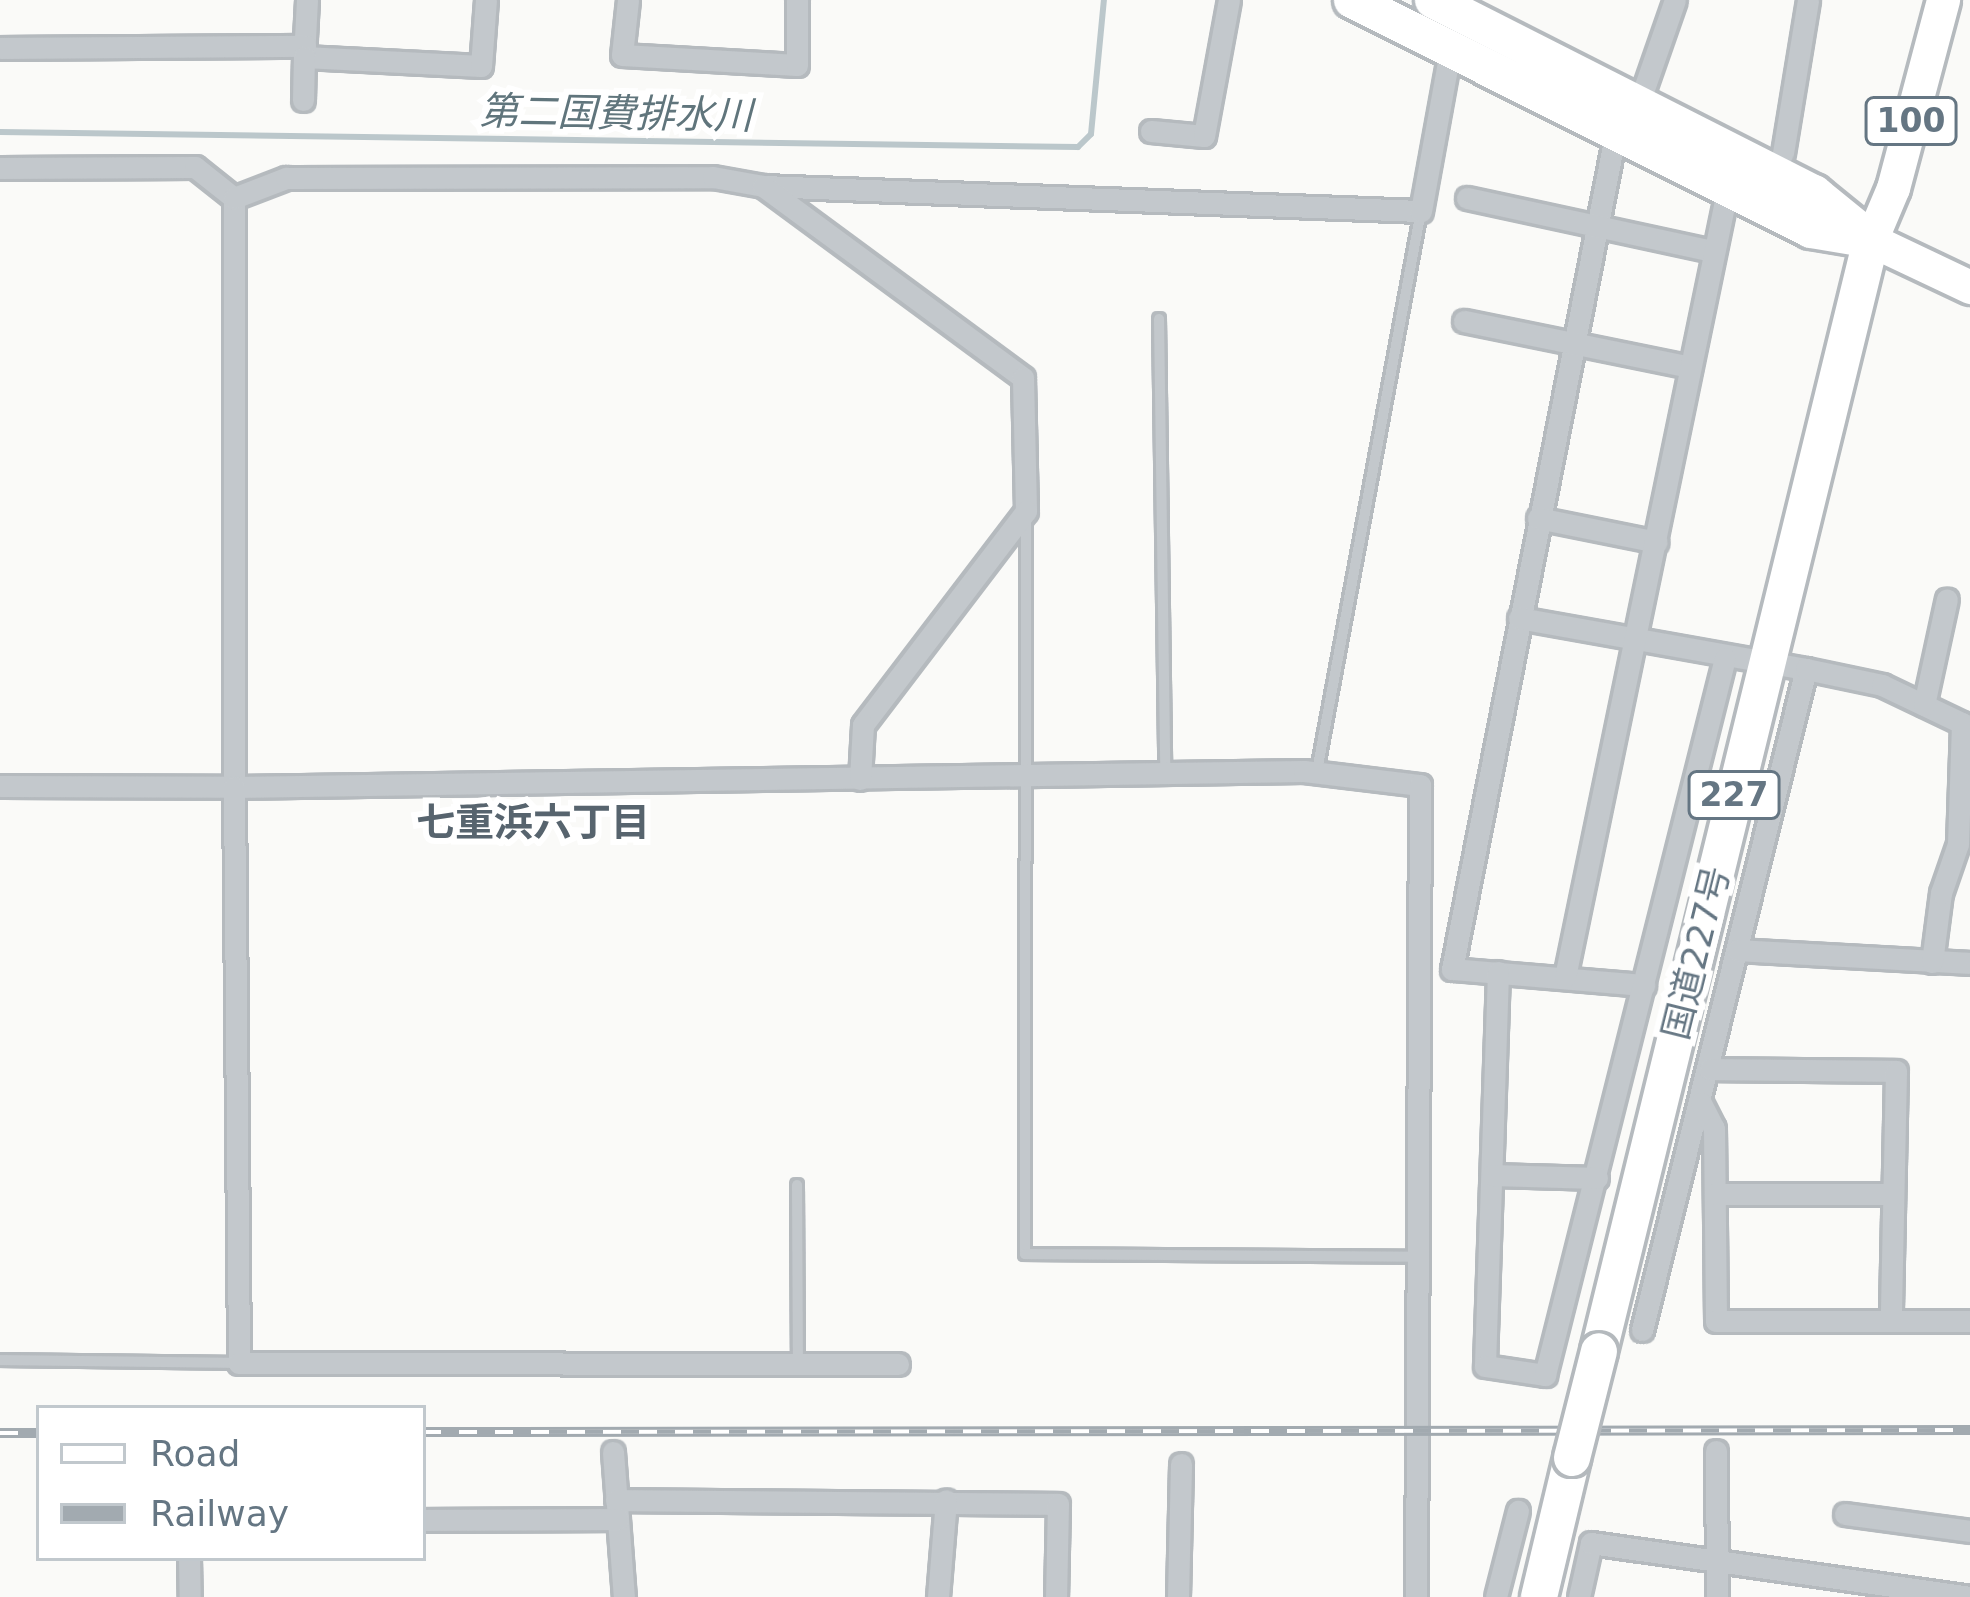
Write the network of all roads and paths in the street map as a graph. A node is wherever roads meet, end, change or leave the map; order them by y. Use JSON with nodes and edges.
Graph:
{"nodes":[{"id":1,"x":307,"y":0,"type":"edge"},
{"id":2,"x":486,"y":0,"type":"edge"},
{"id":3,"x":628,"y":0,"type":"edge"},
{"id":4,"x":797,"y":0,"type":"edge"},
{"id":5,"x":1229,"y":0,"type":"edge"},
{"id":6,"x":1352,"y":0,"type":"edge"},
{"id":7,"x":1676,"y":0,"type":"edge"},
{"id":8,"x":1808,"y":0,"type":"edge"},
{"id":9,"x":1919,"y":0,"type":"edge"},
{"id":10,"x":1943,"y":0,"type":"edge"},
{"id":11,"x":1454,"y":5,"type":"edge"},
{"id":12,"x":0,"y":48,"type":"edge"},
{"id":13,"x":1448,"y":51,"type":"junction"},
{"id":14,"x":304,"y":52,"type":"junction"},
{"id":15,"x":303,"y":100,"type":"dead end"},
{"id":16,"x":1638,"y":106,"type":"junction"},
{"id":17,"x":1151,"y":131,"type":"dead end"},
{"id":18,"x":1615,"y":136,"type":"junction"},
{"id":19,"x":1783,"y":153,"type":"dead end"},
{"id":20,"x":0,"y":168,"type":"edge"},
{"id":21,"x":763,"y":186,"type":"junction"},
{"id":22,"x":1727,"y":191,"type":"junction"},
{"id":23,"x":235,"y":198,"type":"junction"},
{"id":24,"x":1467,"y":199,"type":"dead end"},
{"id":25,"x":1421,"y":211,"type":"junction"},
{"id":26,"x":1596,"y":224,"type":"junction"},
{"id":27,"x":1871,"y":240,"type":"junction"},
{"id":28,"x":1712,"y":251,"type":"junction"},
{"id":29,"x":1970,"y":287,"type":"edge"},
{"id":30,"x":1159,"y":319,"type":"dead end"},
{"id":31,"x":1464,"y":322,"type":"dead end"},
{"id":32,"x":1572,"y":343,"type":"junction"},
{"id":33,"x":1690,"y":367,"type":"junction"},
{"id":34,"x":1026,"y":511,"type":"junction"},
{"id":35,"x":1538,"y":518,"type":"junction"},
{"id":36,"x":1657,"y":542,"type":"junction"},
{"id":37,"x":1947,"y":599,"type":"dead end"},
{"id":38,"x":1519,"y":617,"type":"junction"},
{"id":39,"x":1636,"y":641,"type":"junction"},
{"id":40,"x":1724,"y":658,"type":"junction"},
{"id":41,"x":1766,"y":662,"type":"junction"},
{"id":42,"x":1806,"y":669,"type":"junction"},
{"id":43,"x":1924,"y":705,"type":"junction"},
{"id":44,"x":1966,"y":725,"type":"edge"},
{"id":45,"x":1317,"y":771,"type":"junction"},
{"id":46,"x":1022,"y":773,"type":"junction"},
{"id":47,"x":1165,"y":773,"type":"junction"},
{"id":48,"x":860,"y":779,"type":"junction"},
{"id":49,"x":0,"y":786,"type":"edge"},
{"id":50,"x":233,"y":787,"type":"junction"},
{"id":51,"x":1738,"y":950,"type":"junction"},
{"id":52,"x":1932,"y":962,"type":"junction"},
{"id":53,"x":1970,"y":963,"type":"edge"},
{"id":54,"x":1498,"y":972,"type":"junction"},
{"id":55,"x":1565,"y":977,"type":"junction"},
{"id":56,"x":1644,"y":985,"type":"junction"},
{"id":57,"x":1710,"y":1069,"type":"junction"},
{"id":58,"x":1701,"y":1103,"type":"junction"},
{"id":59,"x":1492,"y":1175,"type":"junction"},
{"id":60,"x":1597,"y":1178,"type":"junction"},
{"id":61,"x":796,"y":1185,"type":"dead end"},
{"id":62,"x":1715,"y":1194,"type":"junction"},
{"id":63,"x":1893,"y":1195,"type":"junction"},
{"id":64,"x":1413,"y":1257,"type":"junction"},
{"id":65,"x":1891,"y":1319,"type":"junction"},
{"id":66,"x":1970,"y":1321,"type":"edge"},
{"id":67,"x":1642,"y":1330,"type":"dead end"},
{"id":68,"x":0,"y":1360,"type":"edge"},
{"id":69,"x":239,"y":1363,"type":"junction"},
{"id":70,"x":797,"y":1364,"type":"junction"},
{"id":71,"x":898,"y":1364,"type":"dead end"},
{"id":72,"x":1716,"y":1451,"type":"dead end"},
{"id":73,"x":613,"y":1452,"type":"dead end"},
{"id":74,"x":1181,"y":1464,"type":"dead end"},
{"id":75,"x":946,"y":1500,"type":"junction"},
{"id":76,"x":617,"y":1510,"type":"junction"},
{"id":77,"x":1518,"y":1511,"type":"dead end"},
{"id":78,"x":1845,"y":1514,"type":"dead end"},
{"id":79,"x":426,"y":1520,"type":"edge"},
{"id":80,"x":1970,"y":1531,"type":"edge"},
{"id":81,"x":1717,"y":1560,"type":"junction"},
{"id":82,"x":189,"y":1561,"type":"edge"},
{"id":83,"x":190,"y":1597,"type":"edge"},
{"id":84,"x":623,"y":1597,"type":"edge"},
{"id":85,"x":938,"y":1597,"type":"edge"},
{"id":86,"x":1056,"y":1597,"type":"edge"},
{"id":87,"x":1178,"y":1597,"type":"edge"},
{"id":88,"x":1416,"y":1597,"type":"edge"},
{"id":89,"x":1496,"y":1597,"type":"edge"},
{"id":90,"x":1539,"y":1597,"type":"edge"},
{"id":91,"x":1580,"y":1597,"type":"edge"},
{"id":92,"x":1717,"y":1597,"type":"edge"},
{"id":93,"x":1970,"y":1597,"type":"edge"}],
"edges":[{"from":1,"to":14,"type":"street"},
{"from":2,"to":14,"type":"street"},
{"from":3,"to":4,"type":"street"},
{"from":5,"to":17,"type":"street"},
{"from":6,"to":13,"type":"highway"},
{"from":7,"to":16,"type":"street"},
{"from":8,"to":19,"type":"street"},
{"from":9,"to":27,"type":"main road","number":"100"},
{"from":10,"to":27,"type":"main road","number":"100"},
{"from":11,"to":13,"type":"street"},
{"from":11,"to":16,"type":"highway"},
{"from":12,"to":14,"type":"street"},
{"from":13,"to":18,"type":"highway"},
{"from":13,"to":25,"type":"street"},
{"from":14,"to":15,"type":"street"},
{"from":16,"to":27,"type":"highway"},
{"from":18,"to":22,"type":"highway"},
{"from":18,"to":26,"type":"street"},
{"from":20,"to":23,"type":"street"},
{"from":21,"to":23,"type":"street"},
{"from":21,"to":25,"type":"street"},
{"from":21,"to":34,"type":"street"},
{"from":22,"to":27,"type":"highway"},
{"from":22,"to":28,"type":"street"},
{"from":23,"to":50,"type":"street"},
{"from":24,"to":26,"type":"street"},
{"from":25,"to":45,"type":"lane"},
{"from":26,"to":28,"type":"street"},
{"from":26,"to":32,"type":"street"},
{"from":27,"to":29,"type":"main road"},
{"from":27,"to":41,"type":"highway","name":"国道227号","number":"227"},
{"from":28,"to":33,"type":"street"},
{"from":30,"to":47,"type":"lane"},
{"from":31,"to":32,"type":"street"},
{"from":32,"to":33,"type":"street"},
{"from":32,"to":35,"type":"street"},
{"from":33,"to":36,"type":"street"},
{"from":34,"to":46,"type":"lane"},
{"from":34,"to":48,"type":"street"},
{"from":35,"to":36,"type":"street"},
{"from":35,"to":38,"type":"street"},
{"from":36,"to":39,"type":"street"},
{"from":37,"to":43,"type":"street"},
{"from":38,"to":39,"type":"street"},
{"from":38,"to":54,"type":"street"},
{"from":39,"to":40,"type":"street"},
{"from":39,"to":55,"type":"street"},
{"from":40,"to":41,"type":"street"},
{"from":40,"to":56,"type":"street"},
{"from":41,"to":42,"type":"street"},
{"from":41,"to":90,"type":"highway","name":"国道227号","number":"227","bridge":true},
{"from":42,"to":43,"type":"street"},
{"from":42,"to":51,"type":"street"},
{"from":43,"to":44,"type":"street"},
{"from":44,"to":52,"type":"street"},
{"from":45,"to":47,"type":"street"},
{"from":45,"to":64,"type":"street"},
{"from":46,"to":47,"type":"street"},
{"from":46,"to":48,"type":"street"},
{"from":46,"to":64,"type":"lane"},
{"from":48,"to":50,"type":"street"},
{"from":49,"to":50,"type":"street"},
{"from":50,"to":69,"type":"street"},
{"from":51,"to":52,"type":"street"},
{"from":51,"to":57,"type":"street"},
{"from":52,"to":53,"type":"street"},
{"from":54,"to":55,"type":"street"},
{"from":54,"to":59,"type":"street"},
{"from":55,"to":56,"type":"street"},
{"from":56,"to":60,"type":"street"},
{"from":57,"to":58,"type":"street"},
{"from":57,"to":63,"type":"street"},
{"from":58,"to":62,"type":"street"},
{"from":58,"to":67,"type":"street"},
{"from":59,"to":60,"type":"street"},
{"from":59,"to":60,"type":"street"},
{"from":61,"to":70,"type":"lane"},
{"from":62,"to":63,"type":"street"},
{"from":62,"to":65,"type":"street"},
{"from":63,"to":65,"type":"street"},
{"from":64,"to":88,"type":"street"},
{"from":65,"to":66,"type":"street"},
{"from":68,"to":69,"type":"lane"},
{"from":69,"to":70,"type":"street"},
{"from":70,"to":71,"type":"street"},
{"from":72,"to":81,"type":"street"},
{"from":73,"to":76,"type":"street"},
{"from":74,"to":87,"type":"street"},
{"from":75,"to":76,"type":"street"},
{"from":75,"to":85,"type":"street"},
{"from":75,"to":86,"type":"street"},
{"from":76,"to":79,"type":"street"},
{"from":76,"to":84,"type":"street"},
{"from":77,"to":89,"type":"street"},
{"from":78,"to":80,"type":"street"},
{"from":81,"to":91,"type":"street"},
{"from":81,"to":92,"type":"street"},
{"from":81,"to":93,"type":"street"},
{"from":82,"to":83,"type":"street"}]}
